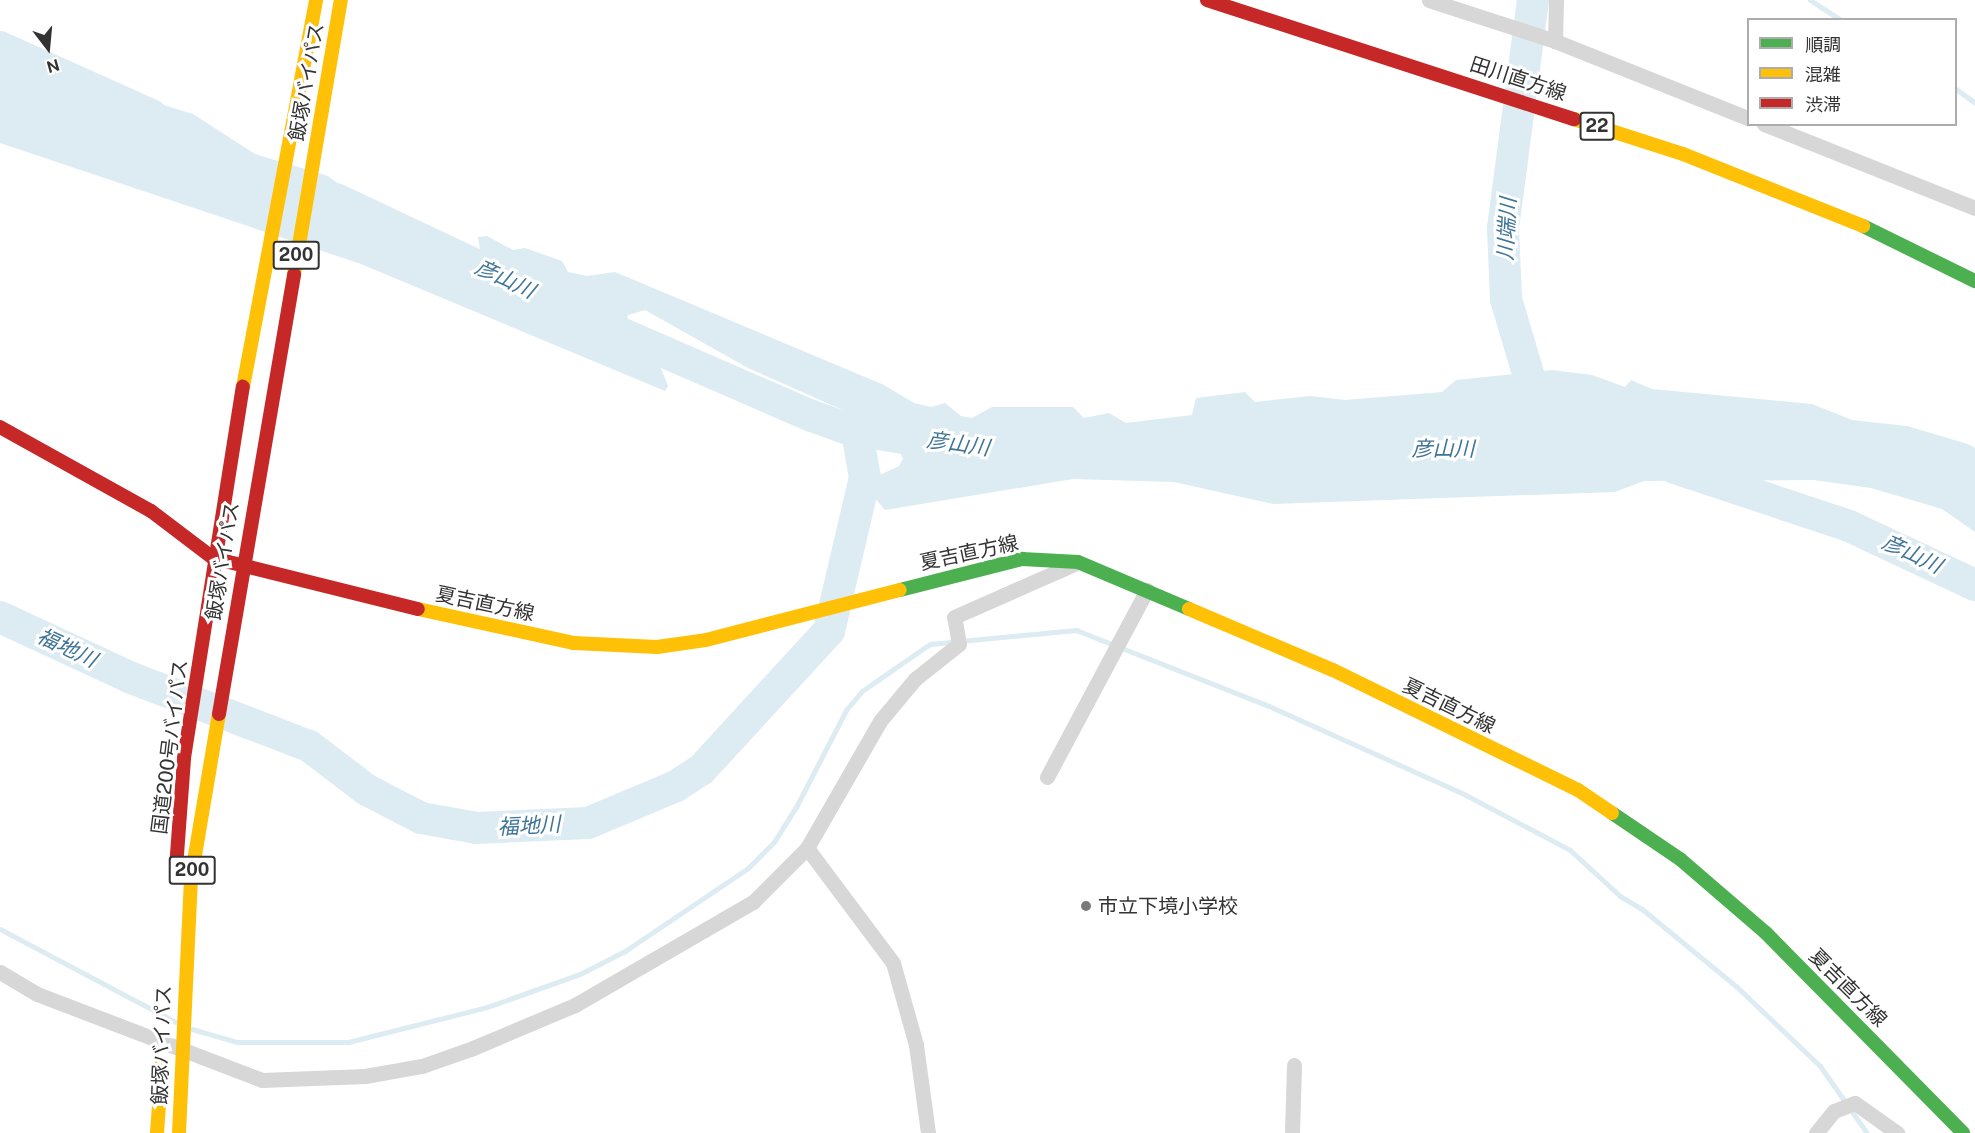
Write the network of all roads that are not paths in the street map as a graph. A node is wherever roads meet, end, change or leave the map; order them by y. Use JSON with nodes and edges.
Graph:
{"nodes":[{"id":1,"x":316,"y":0,"type":"edge"},
{"id":2,"x":341,"y":0,"type":"edge"},
{"id":3,"x":1208,"y":0,"type":"edge"},
{"id":4,"x":1429,"y":0,"type":"edge"},
{"id":5,"x":1556,"y":0,"type":"edge"},
{"id":6,"x":1555,"y":41,"type":"junction"},
{"id":7,"x":1747,"y":117,"type":"edge"},
{"id":8,"x":1769,"y":126,"type":"edge"},
{"id":9,"x":1975,"y":208,"type":"edge"},
{"id":10,"x":1975,"y":281,"type":"edge"},
{"id":11,"x":0,"y":428,"type":"edge"},
{"id":12,"x":213,"y":558,"type":"junction"},
{"id":13,"x":1078,"y":562,"type":"junction"},
{"id":14,"x":243,"y":568,"type":"junction"},
{"id":15,"x":1147,"y":590,"type":"junction"},
{"id":16,"x":1047,"y":777,"type":"dead end"},
{"id":17,"x":807,"y":848,"type":"junction"},
{"id":18,"x":174,"y":883,"type":"dead end"},
{"id":19,"x":0,"y":972,"type":"edge"},
{"id":20,"x":164,"y":1022,"type":"dead end"},
{"id":21,"x":1294,"y":1065,"type":"dead end"},
{"id":22,"x":157,"y":1133,"type":"edge"},
{"id":23,"x":179,"y":1133,"type":"edge"},
{"id":24,"x":928,"y":1133,"type":"edge"},
{"id":25,"x":1292,"y":1133,"type":"edge"},
{"id":26,"x":1815,"y":1133,"type":"edge"},
{"id":27,"x":1897,"y":1133,"type":"edge"},
{"id":28,"x":1962,"y":1133,"type":"edge"}],
"edges":[{"from":1,"to":12,"type":"main road","name":"国道200号バイパス","number":"200"},
{"from":2,"to":14,"type":"main road","name":"飯塚バイパス","number":"200"},
{"from":3,"to":10,"type":"main road","name":"田川直方線","number":"22"},
{"from":4,"to":6,"type":"street"},
{"from":5,"to":6,"type":"street"},
{"from":6,"to":7,"type":"street"},
{"from":8,"to":9,"type":"street"},
{"from":11,"to":12,"type":"main road","name":"夏吉直方線"},
{"from":12,"to":14,"type":"main road","name":"夏吉直方線"},
{"from":12,"to":18,"type":"main road","name":"国道200号バイパス","number":"200"},
{"from":13,"to":14,"type":"main road","name":"夏吉直方線"},
{"from":13,"to":15,"type":"main road","name":"夏吉直方線"},
{"from":13,"to":17,"type":"street"},
{"from":14,"to":23,"type":"main road","name":"飯塚バイパス","number":"200"},
{"from":15,"to":16,"type":"street"},
{"from":15,"to":28,"type":"main road","name":"夏吉直方線"},
{"from":17,"to":19,"type":"street"},
{"from":17,"to":24,"type":"street"},
{"from":20,"to":22,"type":"main road"},
{"from":21,"to":25,"type":"street"},
{"from":26,"to":27,"type":"street"}]}
